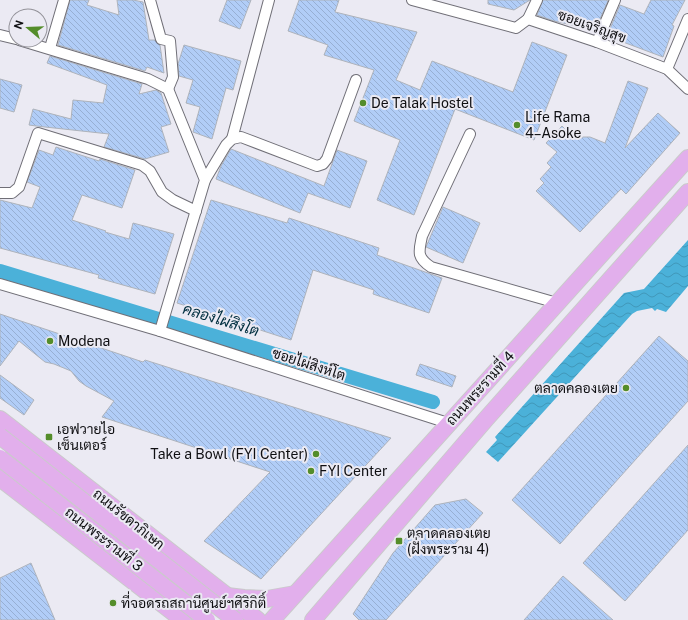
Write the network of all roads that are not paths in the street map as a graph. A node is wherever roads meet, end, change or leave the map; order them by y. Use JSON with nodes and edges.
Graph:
{"nodes":[{"id":1,"x":64,"y":0,"type":"edge"},
{"id":2,"x":150,"y":0,"type":"edge"},
{"id":3,"x":268,"y":0,"type":"edge"},
{"id":4,"x":412,"y":0,"type":"edge"},
{"id":5,"x":537,"y":0,"type":"edge"},
{"id":6,"x":615,"y":0,"type":"edge"},
{"id":7,"x":528,"y":19,"type":"junction"},
{"id":8,"x":688,"y":19,"type":"edge"},
{"id":9,"x":597,"y":42,"type":"junction"},
{"id":10,"x":50,"y":48,"type":"joint"},
{"id":11,"x":667,"y":69,"type":"junction"},
{"id":12,"x":356,"y":80,"type":"dead end"},
{"id":13,"x":168,"y":89,"type":"junction"},
{"id":14,"x":688,"y":89,"type":"edge"},
{"id":15,"x":470,"y":134,"type":"dead end"},
{"id":16,"x":232,"y":139,"type":"junction"},
{"id":17,"x":688,"y":158,"type":"edge"},
{"id":18,"x":205,"y":180,"type":"junction"},
{"id":19,"x":688,"y":192,"type":"edge"},
{"id":20,"x":0,"y":193,"type":"edge"},
{"id":21,"x":196,"y":211,"type":"junction"},
{"id":22,"x":0,"y":284,"type":"edge"},
{"id":23,"x":557,"y":303,"type":"junction"},
{"id":24,"x":162,"y":327,"type":"junction"},
{"id":25,"x":448,"y":423,"type":"junction"},
{"id":26,"x":1,"y":425,"type":"edge"},
{"id":27,"x":0,"y":458,"type":"edge"},
{"id":28,"x":0,"y":478,"type":"edge"},
{"id":29,"x":295,"y":594,"type":"junction"},
{"id":30,"x":227,"y":596,"type":"junction"},
{"id":31,"x":317,"y":618,"type":"edge"},
{"id":32,"x":183,"y":620,"type":"edge"},
{"id":33,"x":207,"y":620,"type":"edge"},
{"id":34,"x":235,"y":620,"type":"edge"},
{"id":35,"x":258,"y":620,"type":"edge"},
{"id":36,"x":272,"y":620,"type":"edge"}],
"edges":[{"from":1,"to":10,"type":"street"},
{"from":2,"to":13,"type":"street"},
{"from":3,"to":16,"type":"street"},
{"from":4,"to":7,"type":"street"},
{"from":5,"to":7,"type":"street"},
{"from":6,"to":9,"type":"street"},
{"from":7,"to":9,"type":"street","name":"ซอยเจริญสุข"},
{"from":8,"to":11,"type":"street"},
{"from":9,"to":11,"type":"street","name":"ซอยเจริญสุข"},
{"from":10,"to":13,"type":"street"},
{"from":11,"to":14,"type":"street","name":"ซอยเจริญสุข"},
{"from":12,"to":16,"type":"street"},
{"from":13,"to":18,"type":"street"},
{"from":15,"to":23,"type":"street"},
{"from":16,"to":18,"type":"street"},
{"from":17,"to":23,"type":"main road","name":"ถนนพระรามที่ 4"},
{"from":18,"to":21,"type":"street"},
{"from":19,"to":31,"type":"main road","name":"ถนนพระรามที่ 4"},
{"from":20,"to":21,"type":"street"},
{"from":21,"to":24,"type":"street"},
{"from":22,"to":24,"type":"street","name":"ซอยไผ่สิงห์โต"},
{"from":23,"to":25,"type":"main road","name":"ถนนพระรามที่ 4"},
{"from":24,"to":25,"type":"street","name":"ซอยไผ่สิงห์โต"},
{"from":25,"to":29,"type":"main road","name":"ถนนพระรามที่ 4"},
{"from":26,"to":27,"type":"main road"},
{"from":26,"to":30,"type":"main road","name":"ถนนรัชดาภิเษก"},
{"from":26,"to":34,"type":"main road","name":"ถนนพระรามที่ 3","bridge":true},
{"from":27,"to":33,"type":"main road","name":"ถนนพระรามที่ 3","bridge":true},
{"from":28,"to":32,"type":"main road"},
{"from":29,"to":30,"type":"main road"},
{"from":29,"to":36,"type":"main road","name":"ถนนพระรามที่ 4"},
{"from":30,"to":35,"type":"main road","name":"ถนนรัชดาภิเษก"}]}
